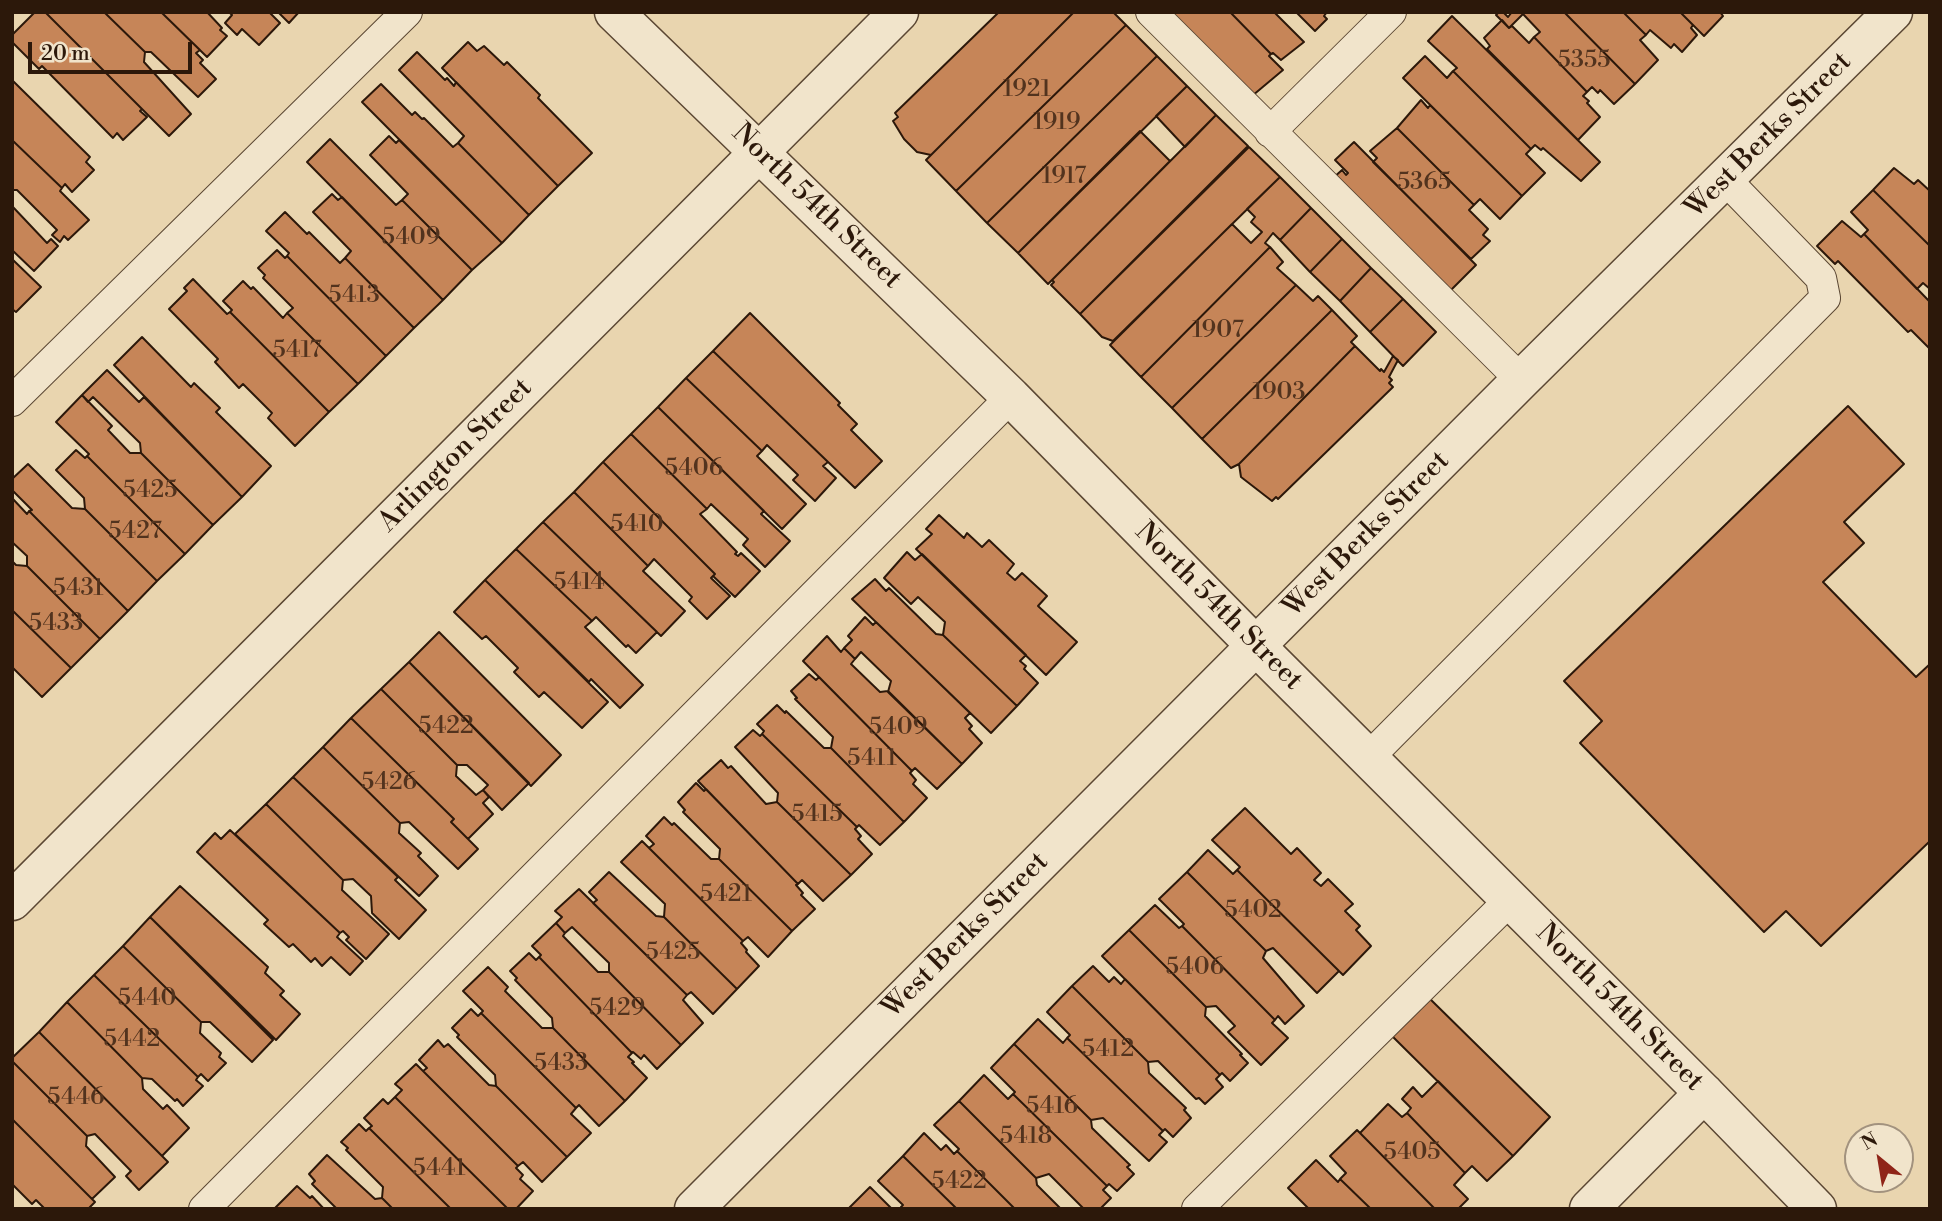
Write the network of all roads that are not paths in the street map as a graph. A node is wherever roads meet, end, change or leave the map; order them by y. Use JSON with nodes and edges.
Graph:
{"nodes":[{"id":1,"x":407,"y":12,"type":"edge"},
{"id":2,"x":614,"y":12,"type":"edge"},
{"id":3,"x":899,"y":12,"type":"edge"},
{"id":4,"x":1151,"y":12,"type":"edge"},
{"id":5,"x":1391,"y":12,"type":"edge"},
{"id":6,"x":1893,"y":12,"type":"edge"},
{"id":7,"x":1270,"y":132,"type":"junction"},
{"id":8,"x":760,"y":152,"type":"junction"},
{"id":9,"x":1725,"y":179,"type":"junction"},
{"id":10,"x":1521,"y":380,"type":"junction"},
{"id":11,"x":1011,"y":397,"type":"junction"},
{"id":12,"x":12,"y":401,"type":"edge"},
{"id":13,"x":1256,"y":646,"type":"junction"},
{"id":14,"x":1368,"y":758,"type":"junction"},
{"id":15,"x":1511,"y":900,"type":"junction"},
{"id":16,"x":12,"y":901,"type":"edge"},
{"id":17,"x":1704,"y":1093,"type":"junction"},
{"id":18,"x":204,"y":1209,"type":"edge"},
{"id":19,"x":694,"y":1209,"type":"edge"},
{"id":20,"x":1197,"y":1209,"type":"edge"},
{"id":21,"x":1589,"y":1209,"type":"edge"},
{"id":22,"x":1817,"y":1209,"type":"edge"}],
"edges":[{"from":1,"to":12,"type":"lane"},
{"from":2,"to":8,"type":"street","name":"North 54th Street"},
{"from":3,"to":8,"type":"street","name":"Arlington Street"},
{"from":4,"to":7,"type":"lane"},
{"from":5,"to":7,"type":"lane"},
{"from":6,"to":9,"type":"street","name":"West Berks Street"},
{"from":7,"to":10,"type":"lane"},
{"from":8,"to":11,"type":"street","name":"North 54th Street"},
{"from":8,"to":16,"type":"street","name":"Arlington Street"},
{"from":9,"to":10,"type":"street","name":"West Berks Street"},
{"from":9,"to":14,"type":"lane"},
{"from":10,"to":13,"type":"street","name":"West Berks Street"},
{"from":11,"to":13,"type":"street","name":"North 54th Street"},
{"from":11,"to":18,"type":"lane"},
{"from":13,"to":14,"type":"street","name":"North 54th Street"},
{"from":13,"to":19,"type":"street","name":"West Berks Street"},
{"from":14,"to":15,"type":"street","name":"North 54th Street"},
{"from":15,"to":17,"type":"street","name":"North 54th Street"},
{"from":15,"to":20,"type":"lane"},
{"from":17,"to":21,"type":"street"},
{"from":17,"to":22,"type":"street","name":"North 54th Street"}]}
